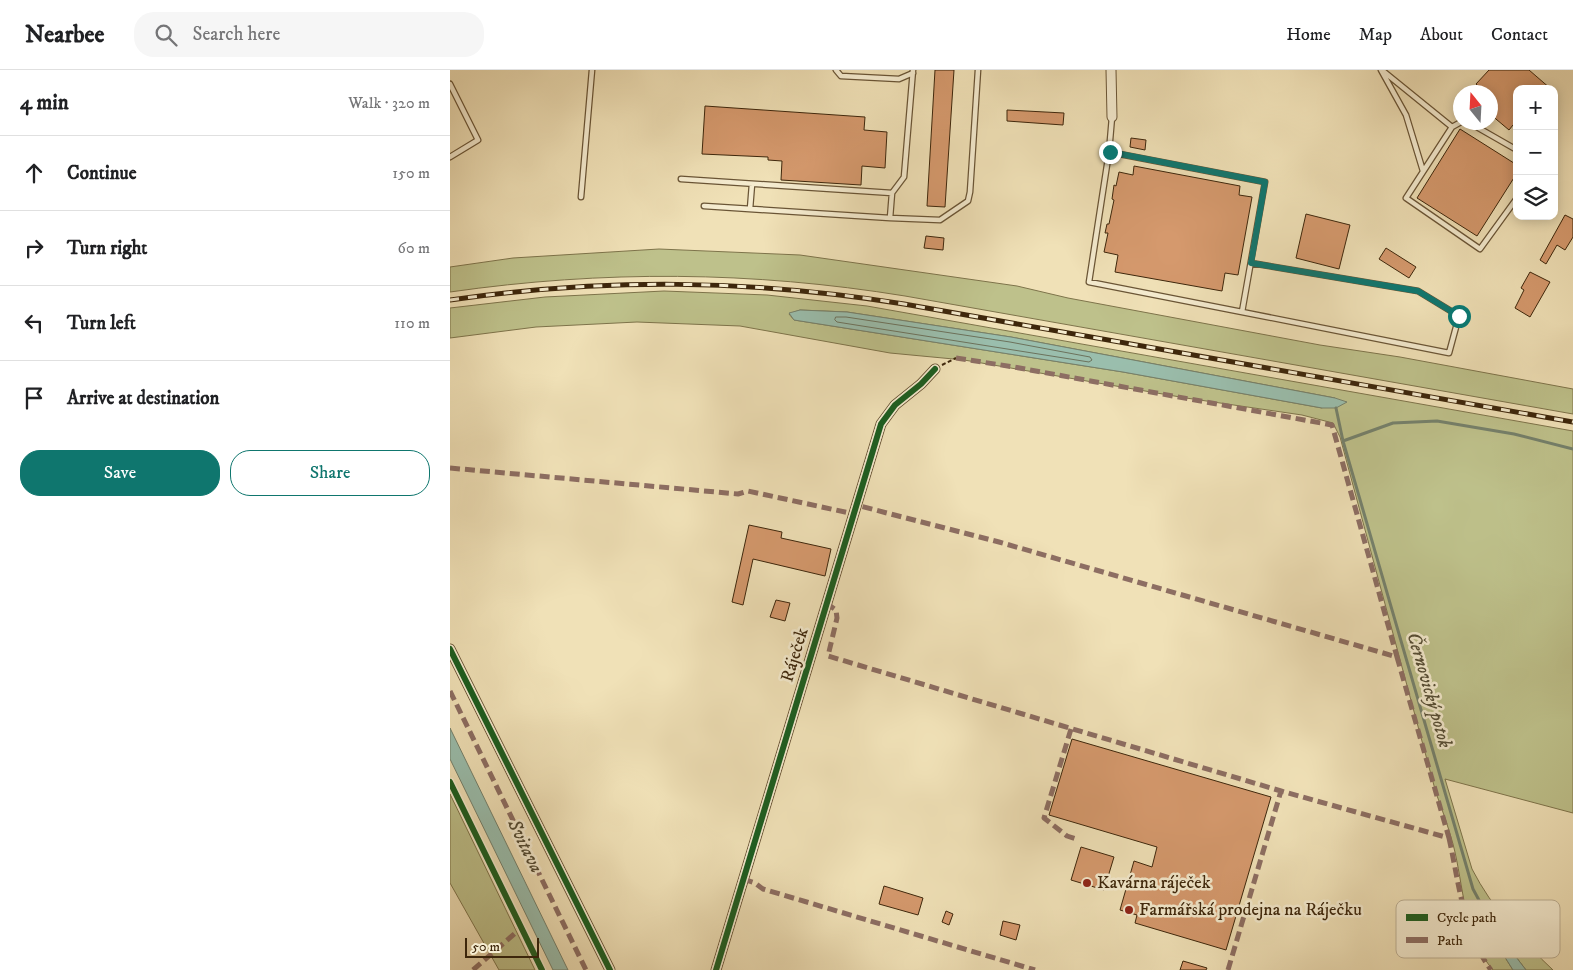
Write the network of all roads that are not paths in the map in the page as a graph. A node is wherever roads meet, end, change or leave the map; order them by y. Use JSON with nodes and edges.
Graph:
{"nodes":[{"id":1,"x":592,"y":70,"type":"edge"},
{"id":2,"x":836,"y":70,"type":"edge"},
{"id":3,"x":978,"y":70,"type":"edge"},
{"id":4,"x":1111,"y":70,"type":"edge"},
{"id":5,"x":1381,"y":70,"type":"edge"},
{"id":6,"x":913,"y":72,"type":"edge"},
{"id":7,"x":450,"y":84,"type":"edge"},
{"id":8,"x":1112,"y":118,"type":"joint"},
{"id":9,"x":1452,"y":127,"type":"joint"},
{"id":10,"x":1482,"y":130,"type":"edge"},
{"id":11,"x":1513,"y":148,"type":"edge"},
{"id":12,"x":1110,"y":152,"type":"junction"},
{"id":13,"x":450,"y":156,"type":"edge"},
{"id":14,"x":1423,"y":171,"type":"junction"},
{"id":15,"x":680,"y":179,"type":"dead end"},
{"id":16,"x":752,"y":184,"type":"junction"},
{"id":17,"x":892,"y":193,"type":"junction"},
{"id":18,"x":581,"y":197,"type":"dead end"},
{"id":19,"x":1513,"y":204,"type":"edge"},
{"id":20,"x":704,"y":206,"type":"dead end"},
{"id":21,"x":750,"y":209,"type":"junction"},
{"id":22,"x":890,"y":218,"type":"junction"},
{"id":23,"x":1251,"y":263,"type":"junction"},
{"id":24,"x":1242,"y":312,"type":"junction"},
{"id":25,"x":935,"y":369,"type":"road end"},
{"id":26,"x":450,"y":649,"type":"edge"},
{"id":27,"x":610,"y":970,"type":"edge"},
{"id":28,"x":716,"y":970,"type":"edge"}],
"edges":[{"from":1,"to":18,"type":"lane"},
{"from":2,"to":6,"type":"lane"},
{"from":3,"to":22,"type":"lane"},
{"from":4,"to":8,"type":"street"},
{"from":5,"to":9,"type":"lane"},
{"from":5,"to":14,"type":"lane"},
{"from":6,"to":17,"type":"lane"},
{"from":7,"to":13,"type":"lane"},
{"from":8,"to":12,"type":"lane"},
{"from":9,"to":14,"type":"lane"},
{"from":10,"to":11,"type":"lane"},
{"from":12,"to":23,"type":"lane"},
{"from":12,"to":24,"type":"lane"},
{"from":14,"to":19,"type":"lane"},
{"from":15,"to":16,"type":"lane"},
{"from":16,"to":17,"type":"lane"},
{"from":16,"to":21,"type":"lane"},
{"from":17,"to":22,"type":"lane"},
{"from":20,"to":21,"type":"lane"},
{"from":21,"to":22,"type":"lane"},
{"from":23,"to":24,"type":"lane"},
{"from":23,"to":24,"type":"lane"},
{"from":25,"to":28,"type":"street","name":"Ráječek"},
{"from":26,"to":27,"type":"street"}]}
